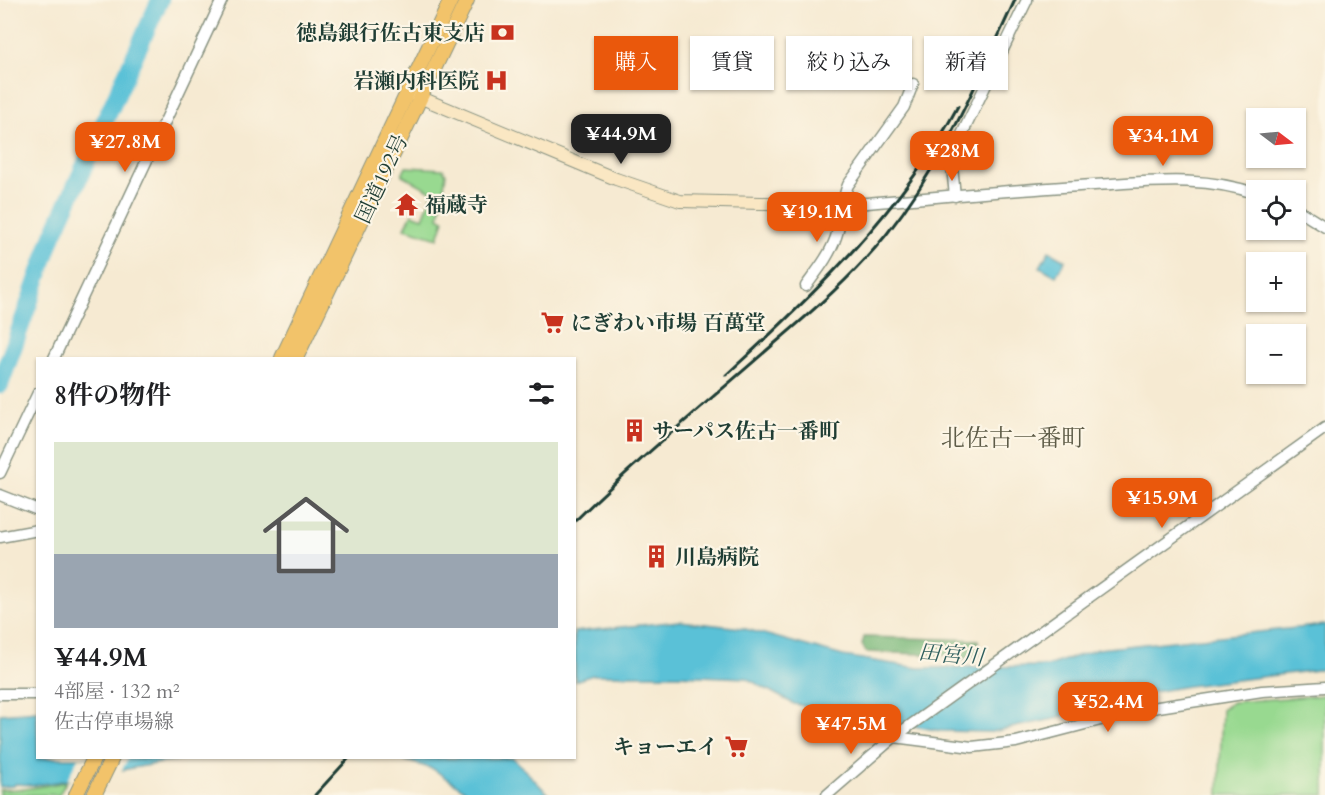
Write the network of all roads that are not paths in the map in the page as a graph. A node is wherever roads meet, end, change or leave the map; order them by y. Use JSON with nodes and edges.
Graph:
{"nodes":[{"id":1,"x":222,"y":0,"type":"edge"},
{"id":2,"x":451,"y":0,"type":"edge"},
{"id":3,"x":467,"y":0,"type":"edge"},
{"id":4,"x":1027,"y":0,"type":"edge"},
{"id":5,"x":913,"y":84,"type":"dead end"},
{"id":6,"x":408,"y":92,"type":"junction"},
{"id":7,"x":421,"y":97,"type":"junction"},
{"id":8,"x":1246,"y":191,"type":"edge"},
{"id":9,"x":955,"y":196,"type":"junction"},
{"id":10,"x":843,"y":205,"type":"junction"},
{"id":11,"x":1306,"y":215,"type":"edge"},
{"id":12,"x":1325,"y":227,"type":"edge"},
{"id":13,"x":806,"y":286,"type":"dead end"},
{"id":14,"x":54,"y":357,"type":"edge"},
{"id":15,"x":282,"y":357,"type":"edge"},
{"id":16,"x":296,"y":357,"type":"edge"},
{"id":17,"x":36,"y":397,"type":"edge"},
{"id":18,"x":1325,"y":428,"type":"edge"},
{"id":19,"x":0,"y":472,"type":"edge"},
{"id":20,"x":0,"y":495,"type":"edge"},
{"id":21,"x":36,"y":509,"type":"edge"},
{"id":22,"x":36,"y":530,"type":"edge"},
{"id":23,"x":0,"y":537,"type":"edge"},
{"id":24,"x":1325,"y":687,"type":"edge"},
{"id":25,"x":0,"y":694,"type":"edge"},
{"id":26,"x":36,"y":694,"type":"edge"},
{"id":27,"x":894,"y":738,"type":"junction"},
{"id":28,"x":94,"y":759,"type":"edge"},
{"id":29,"x":111,"y":759,"type":"edge"},
{"id":30,"x":76,"y":795,"type":"edge"},
{"id":31,"x":94,"y":795,"type":"edge"},
{"id":32,"x":827,"y":795,"type":"edge"}],
"edges":[{"from":1,"to":14,"type":"street"},
{"from":2,"to":6,"type":"highway","name":"国道192号"},
{"from":3,"to":7,"type":"highway","name":"国道192号"},
{"from":4,"to":9,"type":"street"},
{"from":5,"to":10,"type":"street"},
{"from":6,"to":7,"type":"main road"},
{"from":6,"to":15,"type":"highway","name":"国道192号"},
{"from":7,"to":10,"type":"main road"},
{"from":7,"to":16,"type":"highway","name":"国道192号"},
{"from":8,"to":9,"type":"street"},
{"from":9,"to":10,"type":"street"},
{"from":10,"to":13,"type":"street"},
{"from":11,"to":12,"type":"street"},
{"from":17,"to":19,"type":"street"},
{"from":18,"to":27,"type":"street"},
{"from":20,"to":21,"type":"street"},
{"from":22,"to":23,"type":"street"},
{"from":24,"to":27,"type":"street"},
{"from":25,"to":26,"type":"street"},
{"from":27,"to":32,"type":"street"},
{"from":28,"to":30,"type":"highway"},
{"from":29,"to":31,"type":"highway"}]}
